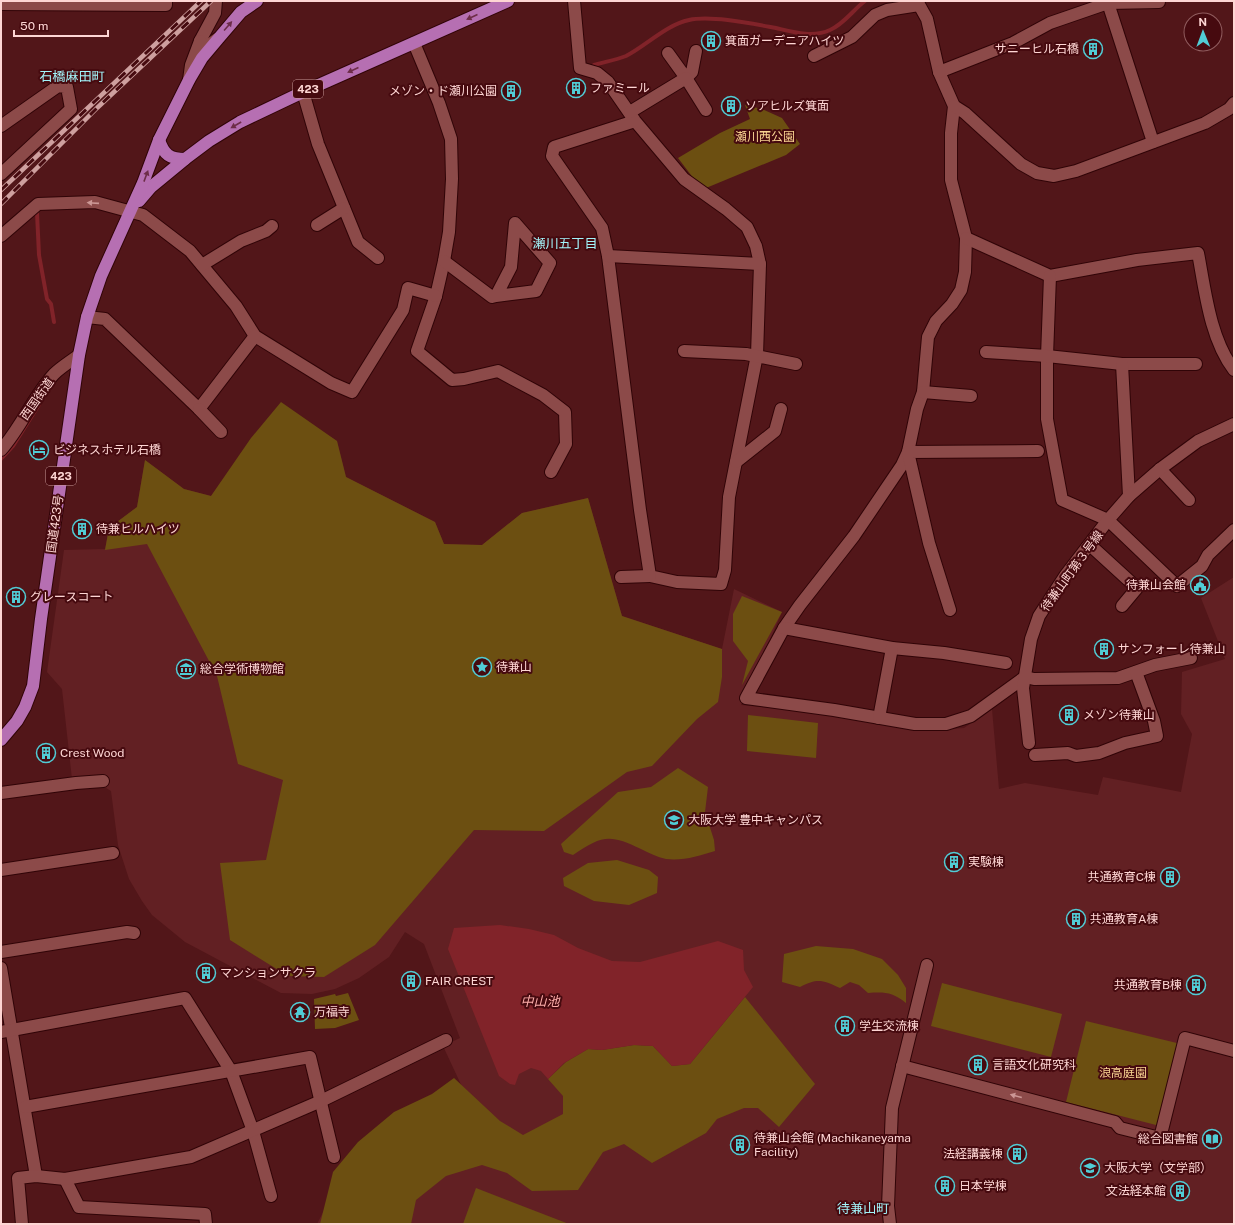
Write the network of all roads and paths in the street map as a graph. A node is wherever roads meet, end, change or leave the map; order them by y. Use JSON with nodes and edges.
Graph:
{"nodes":[{"id":1,"x":166,"y":1,"type":"edge"},
{"id":2,"x":216,"y":1,"type":"edge"},
{"id":3,"x":257,"y":1,"type":"edge"},
{"id":4,"x":508,"y":1,"type":"edge"},
{"id":5,"x":574,"y":1,"type":"edge"},
{"id":6,"x":1158,"y":1,"type":"edge"},
{"id":7,"x":918,"y":3,"type":"edge"},
{"id":8,"x":1108,"y":3,"type":"junction"},
{"id":9,"x":1,"y":4,"type":"edge"},
{"id":10,"x":218,"y":39,"type":"junction"},
{"id":11,"x":200,"y":41,"type":"junction"},
{"id":12,"x":414,"y":43,"type":"junction"},
{"id":13,"x":696,"y":51,"type":"dead end"},
{"id":14,"x":668,"y":54,"type":"dead end"},
{"id":15,"x":814,"y":56,"type":"dead end"},
{"id":16,"x":939,"y":72,"type":"junction"},
{"id":17,"x":686,"y":78,"type":"junction"},
{"id":18,"x":189,"y":80,"type":"junction"},
{"id":19,"x":303,"y":92,"type":"junction"},
{"id":20,"x":954,"y":106,"type":"junction"},
{"id":21,"x":1232,"y":106,"type":"edge"},
{"id":22,"x":706,"y":110,"type":"dead end"},
{"id":23,"x":632,"y":116,"type":"junction"},
{"id":24,"x":1,"y":126,"type":"edge"},
{"id":25,"x":159,"y":140,"type":"junction"},
{"id":26,"x":1153,"y":142,"type":"junction"},
{"id":27,"x":185,"y":159,"type":"junction"},
{"id":28,"x":1,"y":174,"type":"edge"},
{"id":29,"x":344,"y":208,"type":"junction"},
{"id":30,"x":130,"y":212,"type":"junction"},
{"id":31,"x":318,"y":225,"type":"dead end"},
{"id":32,"x":272,"y":226,"type":"dead end"},
{"id":33,"x":1,"y":236,"type":"edge"},
{"id":34,"x":966,"y":238,"type":"junction"},
{"id":35,"x":608,"y":256,"type":"junction"},
{"id":36,"x":378,"y":258,"type":"dead end"},
{"id":37,"x":444,"y":261,"type":"junction"},
{"id":38,"x":760,"y":264,"type":"junction"},
{"id":39,"x":202,"y":265,"type":"junction"},
{"id":40,"x":1050,"y":276,"type":"junction"},
{"id":41,"x":436,"y":296,"type":"junction"},
{"id":42,"x":496,"y":296,"type":"junction"},
{"id":43,"x":87,"y":317,"type":"junction"},
{"id":44,"x":255,"y":336,"type":"junction"},
{"id":45,"x":684,"y":351,"type":"dead end"},
{"id":46,"x":986,"y":352,"type":"dead end"},
{"id":47,"x":79,"y":355,"type":"junction"},
{"id":48,"x":757,"y":356,"type":"junction"},
{"id":49,"x":1047,"y":356,"type":"junction"},
{"id":50,"x":796,"y":364,"type":"dead end"},
{"id":51,"x":1122,"y":364,"type":"junction"},
{"id":52,"x":1196,"y":364,"type":"dead end"},
{"id":53,"x":1227,"y":366,"type":"edge"},
{"id":54,"x":923,"y":392,"type":"junction"},
{"id":55,"x":971,"y":396,"type":"dead end"},
{"id":56,"x":199,"y":409,"type":"junction"},
{"id":57,"x":780,"y":409,"type":"dead end"},
{"id":58,"x":1234,"y":424,"type":"edge"},
{"id":59,"x":221,"y":432,"type":"dead end"},
{"id":60,"x":1,"y":450,"type":"edge"},
{"id":61,"x":1038,"y":451,"type":"dead end"},
{"id":62,"x":908,"y":452,"type":"junction"},
{"id":63,"x":736,"y":462,"type":"junction"},
{"id":64,"x":1160,"y":469,"type":"junction"},
{"id":65,"x":551,"y":472,"type":"dead end"},
{"id":66,"x":1129,"y":496,"type":"junction"},
{"id":67,"x":1189,"y":500,"type":"dead end"},
{"id":68,"x":1108,"y":520,"type":"junction"},
{"id":69,"x":1234,"y":530,"type":"edge"},
{"id":70,"x":1090,"y":545,"type":"junction"},
{"id":71,"x":650,"y":576,"type":"junction"},
{"id":72,"x":621,"y":577,"type":"dead end"},
{"id":73,"x":1122,"y":606,"type":"dead end"},
{"id":74,"x":950,"y":610,"type":"dead end"},
{"id":75,"x":784,"y":628,"type":"junction"},
{"id":76,"x":892,"y":648,"type":"junction"},
{"id":77,"x":1191,"y":658,"type":"dead end"},
{"id":78,"x":1006,"y":664,"type":"dead end"},
{"id":79,"x":1136,"y":672,"type":"junction"},
{"id":80,"x":1025,"y":677,"type":"junction"},
{"id":81,"x":879,"y":718,"type":"junction"},
{"id":82,"x":1,"y":740,"type":"edge"},
{"id":83,"x":1029,"y":743,"type":"dead end"},
{"id":84,"x":1035,"y":755,"type":"dead end"},
{"id":85,"x":103,"y":781,"type":"dead end"},
{"id":86,"x":1,"y":793,"type":"edge"},
{"id":87,"x":113,"y":853,"type":"dead end"},
{"id":88,"x":1,"y":870,"type":"edge"},
{"id":89,"x":134,"y":933,"type":"dead end"},
{"id":90,"x":1,"y":952,"type":"edge"},
{"id":91,"x":927,"y":965,"type":"dead end"},
{"id":92,"x":1,"y":968,"type":"edge"},
{"id":93,"x":7,"y":1030,"type":"edge"},
{"id":94,"x":446,"y":1040,"type":"dead end"},
{"id":95,"x":1234,"y":1051,"type":"edge"},
{"id":96,"x":902,"y":1066,"type":"junction"},
{"id":97,"x":231,"y":1070,"type":"junction"},
{"id":98,"x":321,"y":1101,"type":"junction"},
{"id":99,"x":25,"y":1107,"type":"junction"},
{"id":100,"x":253,"y":1131,"type":"junction"},
{"id":101,"x":334,"y":1157,"type":"dead end"},
{"id":102,"x":36,"y":1176,"type":"junction"},
{"id":103,"x":65,"y":1179,"type":"junction"},
{"id":104,"x":271,"y":1196,"type":"dead end"},
{"id":105,"x":22,"y":1224,"type":"edge"},
{"id":106,"x":206,"y":1224,"type":"edge"},
{"id":107,"x":890,"y":1224,"type":"edge"}],
"edges":[{"from":1,"to":9,"type":"street"},
{"from":2,"to":11,"type":"street"},
{"from":10,"to":3,"type":"highway","number":"423","one_way":true},
{"from":4,"to":12,"type":"highway","number":"423","one_way":true},
{"from":5,"to":23,"type":"street"},
{"from":6,"to":8,"type":"street"},
{"from":7,"to":15,"type":"street"},
{"from":7,"to":16,"type":"street"},
{"from":8,"to":16,"type":"street"},
{"from":8,"to":26,"type":"street"},
{"from":10,"to":11,"type":"street"},
{"from":10,"to":18,"type":"highway","number":"423"},
{"from":11,"to":18,"type":"street"},
{"from":12,"to":19,"type":"highway","number":"423","one_way":true},
{"from":12,"to":37,"type":"street"},
{"from":13,"to":17,"type":"street"},
{"from":14,"to":17,"type":"street"},
{"from":16,"to":20,"type":"street"},
{"from":17,"to":22,"type":"street"},
{"from":17,"to":23,"type":"street"},
{"from":18,"to":25,"type":"highway","number":"423"},
{"from":19,"to":27,"type":"highway","number":"423","one_way":true},
{"from":19,"to":29,"type":"street"},
{"from":20,"to":26,"type":"street"},
{"from":20,"to":34,"type":"street"},
{"from":21,"to":26,"type":"street"},
{"from":23,"to":35,"type":"street"},
{"from":23,"to":38,"type":"street"},
{"from":24,"to":28,"type":"street"},
{"from":25,"to":27,"type":"highway"},
{"from":30,"to":25,"type":"highway","number":"423","one_way":true},
{"from":27,"to":30,"type":"highway","number":"423"},
{"from":29,"to":31,"type":"street"},
{"from":29,"to":36,"type":"street"},
{"from":30,"to":33,"type":"street","one_way":true},
{"from":30,"to":39,"type":"street"},
{"from":30,"to":43,"type":"highway","name":"国道423号","number":"423"},
{"from":32,"to":39,"type":"street"},
{"from":34,"to":40,"type":"street"},
{"from":34,"to":54,"type":"street"},
{"from":35,"to":38,"type":"street"},
{"from":35,"to":71,"type":"street"},
{"from":37,"to":41,"type":"street"},
{"from":37,"to":42,"type":"street"},
{"from":38,"to":48,"type":"street"},
{"from":39,"to":44,"type":"street"},
{"from":40,"to":49,"type":"street"},
{"from":40,"to":53,"type":"street"},
{"from":41,"to":44,"type":"street"},
{"from":41,"to":65,"type":"street"},
{"from":42,"to":42,"type":"street"},
{"from":43,"to":47,"type":"highway","name":"国道423号","number":"423"},
{"from":43,"to":56,"type":"street"},
{"from":44,"to":56,"type":"street"},
{"from":45,"to":48,"type":"street"},
{"from":46,"to":49,"type":"street"},
{"from":47,"to":60,"type":"street","name":"西国街道"},
{"from":47,"to":82,"type":"highway","name":"国道423号","number":"423"},
{"from":48,"to":50,"type":"street"},
{"from":48,"to":63,"type":"street"},
{"from":49,"to":51,"type":"street"},
{"from":49,"to":68,"type":"street"},
{"from":51,"to":52,"type":"street"},
{"from":51,"to":66,"type":"street"},
{"from":54,"to":55,"type":"street"},
{"from":54,"to":62,"type":"street"},
{"from":56,"to":59,"type":"street"},
{"from":57,"to":63,"type":"street"},
{"from":58,"to":64,"type":"street","name":"待兼山町第３号線"},
{"from":61,"to":62,"type":"street"},
{"from":62,"to":74,"type":"street"},
{"from":62,"to":75,"type":"street"},
{"from":63,"to":71,"type":"street"},
{"from":64,"to":66,"type":"street","name":"待兼山町第３号線"},
{"from":64,"to":67,"type":"street"},
{"from":66,"to":68,"type":"street","name":"待兼山町第３号線"},
{"from":68,"to":69,"type":"street"},
{"from":68,"to":70,"type":"street","name":"待兼山町第３号線"},
{"from":70,"to":73,"type":"street"},
{"from":70,"to":80,"type":"street","name":"待兼山町第３号線"},
{"from":71,"to":72,"type":"street"},
{"from":75,"to":76,"type":"street"},
{"from":75,"to":81,"type":"street"},
{"from":76,"to":78,"type":"street"},
{"from":76,"to":81,"type":"street"},
{"from":77,"to":79,"type":"street"},
{"from":79,"to":80,"type":"street"},
{"from":79,"to":84,"type":"street"},
{"from":80,"to":81,"type":"street"},
{"from":80,"to":83,"type":"street","name":"待兼山町第３号線"},
{"from":85,"to":86,"type":"street"},
{"from":87,"to":88,"type":"street"},
{"from":89,"to":90,"type":"street"},
{"from":91,"to":96,"type":"street"},
{"from":92,"to":93,"type":"street"},
{"from":93,"to":97,"type":"street"},
{"from":93,"to":99,"type":"street"},
{"from":94,"to":98,"type":"street"},
{"from":95,"to":96,"type":"street","one_way":true},
{"from":96,"to":107,"type":"street"},
{"from":97,"to":98,"type":"street"},
{"from":97,"to":99,"type":"street"},
{"from":97,"to":100,"type":"street"},
{"from":98,"to":100,"type":"street"},
{"from":98,"to":101,"type":"street"},
{"from":99,"to":102,"type":"street"},
{"from":100,"to":103,"type":"street"},
{"from":100,"to":104,"type":"street"},
{"from":102,"to":103,"type":"street"},
{"from":102,"to":105,"type":"street"},
{"from":103,"to":106,"type":"street"}]}
